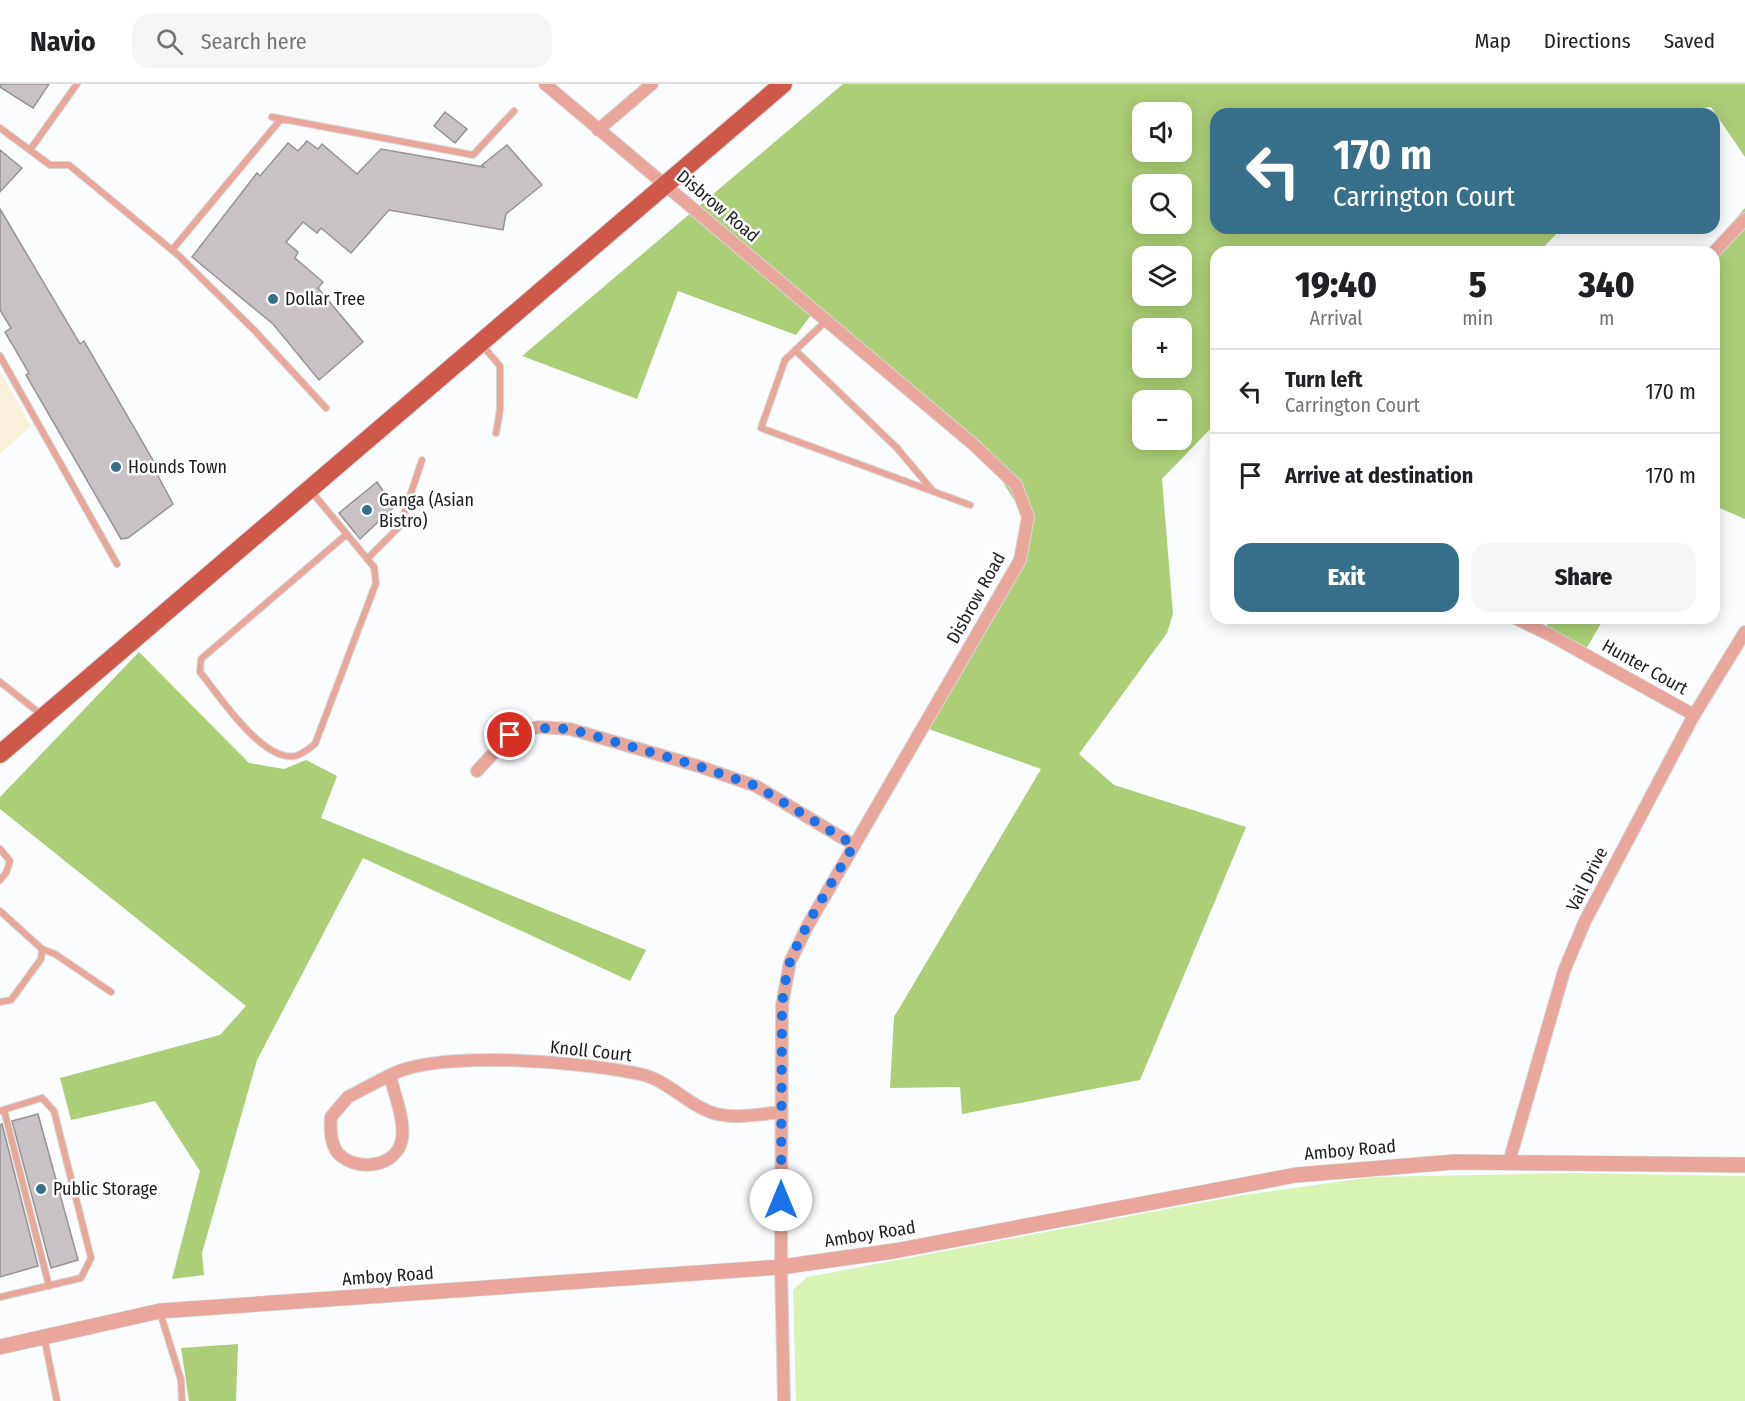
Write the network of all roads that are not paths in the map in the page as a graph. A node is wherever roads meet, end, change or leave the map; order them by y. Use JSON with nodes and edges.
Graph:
{"nodes":[{"id":1,"x":77,"y":84,"type":"edge"},
{"id":2,"x":545,"y":84,"type":"edge"},
{"id":3,"x":652,"y":84,"type":"edge"},
{"id":4,"x":783,"y":84,"type":"edge"},
{"id":5,"x":514,"y":111,"type":"dead end"},
{"id":6,"x":272,"y":117,"type":"dead end"},
{"id":7,"x":281,"y":119,"type":"junction"},
{"id":8,"x":0,"y":128,"type":"edge"},
{"id":9,"x":598,"y":130,"type":"junction"},
{"id":10,"x":30,"y":150,"type":"junction"},
{"id":11,"x":666,"y":185,"type":"junction"},
{"id":12,"x":1745,"y":219,"type":"edge"},
{"id":13,"x":1720,"y":246,"type":"edge"},
{"id":14,"x":172,"y":250,"type":"junction"},
{"id":15,"x":826,"y":320,"type":"junction"},
{"id":16,"x":481,"y":344,"type":"junction"},
{"id":17,"x":795,"y":350,"type":"junction"},
{"id":18,"x":0,"y":356,"type":"edge"},
{"id":19,"x":326,"y":408,"type":"dead end"},
{"id":20,"x":496,"y":433,"type":"dead end"},
{"id":21,"x":422,"y":460,"type":"dead end"},
{"id":22,"x":310,"y":490,"type":"junction"},
{"id":23,"x":933,"y":492,"type":"junction"},
{"id":24,"x":970,"y":506,"type":"dead end"},
{"id":25,"x":347,"y":534,"type":"junction"},
{"id":26,"x":367,"y":559,"type":"junction"},
{"id":27,"x":117,"y":564,"type":"dead end"},
{"id":28,"x":1527,"y":624,"type":"edge"},
{"id":29,"x":1745,"y":632,"type":"edge"},
{"id":30,"x":0,"y":682,"type":"edge"},
{"id":31,"x":1694,"y":715,"type":"junction"},
{"id":32,"x":45,"y":717,"type":"junction"},
{"id":33,"x":0,"y":754,"type":"edge"},
{"id":34,"x":477,"y":771,"type":"dead end"},
{"id":35,"x":854,"y":845,"type":"junction"},
{"id":36,"x":0,"y":849,"type":"edge"},
{"id":37,"x":0,"y":880,"type":"edge"},
{"id":38,"x":0,"y":911,"type":"edge"},
{"id":39,"x":42,"y":949,"type":"junction"},
{"id":40,"x":111,"y":992,"type":"dead end"},
{"id":41,"x":0,"y":1002,"type":"edge"},
{"id":42,"x":390,"y":1075,"type":"junction"},
{"id":43,"x":2,"y":1110,"type":"edge"},
{"id":44,"x":781,"y":1112,"type":"junction"},
{"id":45,"x":1509,"y":1162,"type":"junction"},
{"id":46,"x":1745,"y":1165,"type":"edge"},
{"id":47,"x":781,"y":1267,"type":"junction"},
{"id":48,"x":50,"y":1286,"type":"junction"},
{"id":49,"x":0,"y":1288,"type":"edge"},
{"id":50,"x":1,"y":1296,"type":"edge"},
{"id":51,"x":160,"y":1311,"type":"junction"},
{"id":52,"x":44,"y":1336,"type":"junction"},
{"id":53,"x":0,"y":1347,"type":"edge"},
{"id":54,"x":57,"y":1401,"type":"edge"},
{"id":55,"x":182,"y":1401,"type":"edge"},
{"id":56,"x":784,"y":1401,"type":"edge"}],
"edges":[{"from":1,"to":10,"type":"lane"},
{"from":2,"to":9,"type":"street","name":"Disbrow Road"},
{"from":3,"to":9,"type":"street"},
{"from":4,"to":11,"type":"main road"},
{"from":5,"to":7,"type":"lane"},
{"from":6,"to":7,"type":"lane"},
{"from":7,"to":14,"type":"lane"},
{"from":8,"to":10,"type":"lane"},
{"from":9,"to":11,"type":"street","name":"Disbrow Road"},
{"from":10,"to":14,"type":"lane"},
{"from":11,"to":15,"type":"street","name":"Disbrow Road"},
{"from":11,"to":16,"type":"main road"},
{"from":12,"to":13,"type":"street"},
{"from":14,"to":19,"type":"lane"},
{"from":15,"to":17,"type":"lane"},
{"from":15,"to":35,"type":"street","name":"Disbrow Road"},
{"from":16,"to":20,"type":"lane"},
{"from":16,"to":22,"type":"main road"},
{"from":17,"to":23,"type":"lane"},
{"from":17,"to":23,"type":"lane"},
{"from":18,"to":27,"type":"lane"},
{"from":21,"to":26,"type":"lane"},
{"from":22,"to":25,"type":"lane"},
{"from":22,"to":32,"type":"main road"},
{"from":23,"to":24,"type":"lane"},
{"from":25,"to":26,"type":"lane"},
{"from":25,"to":26,"type":"lane"},
{"from":28,"to":31,"type":"street","name":"Hunter Court"},
{"from":29,"to":31,"type":"street","name":"Vail Drive"},
{"from":30,"to":32,"type":"lane"},
{"from":31,"to":45,"type":"street","name":"Vail Drive"},
{"from":32,"to":33,"type":"main road"},
{"from":34,"to":35,"type":"street"},
{"from":35,"to":44,"type":"street","name":"Disbrow Road"},
{"from":36,"to":37,"type":"lane"},
{"from":38,"to":39,"type":"lane"},
{"from":39,"to":40,"type":"lane"},
{"from":39,"to":41,"type":"lane"},
{"from":42,"to":42,"type":"street","name":"Knoll Court"},
{"from":42,"to":44,"type":"street","name":"Knoll Court"},
{"from":43,"to":48,"type":"lane"},
{"from":43,"to":48,"type":"lane"},
{"from":44,"to":47,"type":"street","name":"Disbrow Road"},
{"from":45,"to":46,"type":"street","name":"Amboy Road"},
{"from":45,"to":47,"type":"street","name":"Amboy Road"},
{"from":47,"to":51,"type":"street","name":"Amboy Road"},
{"from":47,"to":56,"type":"street","name":"Disbrow Road"},
{"from":48,"to":50,"type":"lane"},
{"from":49,"to":50,"type":"lane"},
{"from":51,"to":52,"type":"street","name":"Amboy Road"},
{"from":51,"to":55,"type":"lane"},
{"from":52,"to":53,"type":"street","name":"Amboy Road"},
{"from":52,"to":54,"type":"lane"}]}
